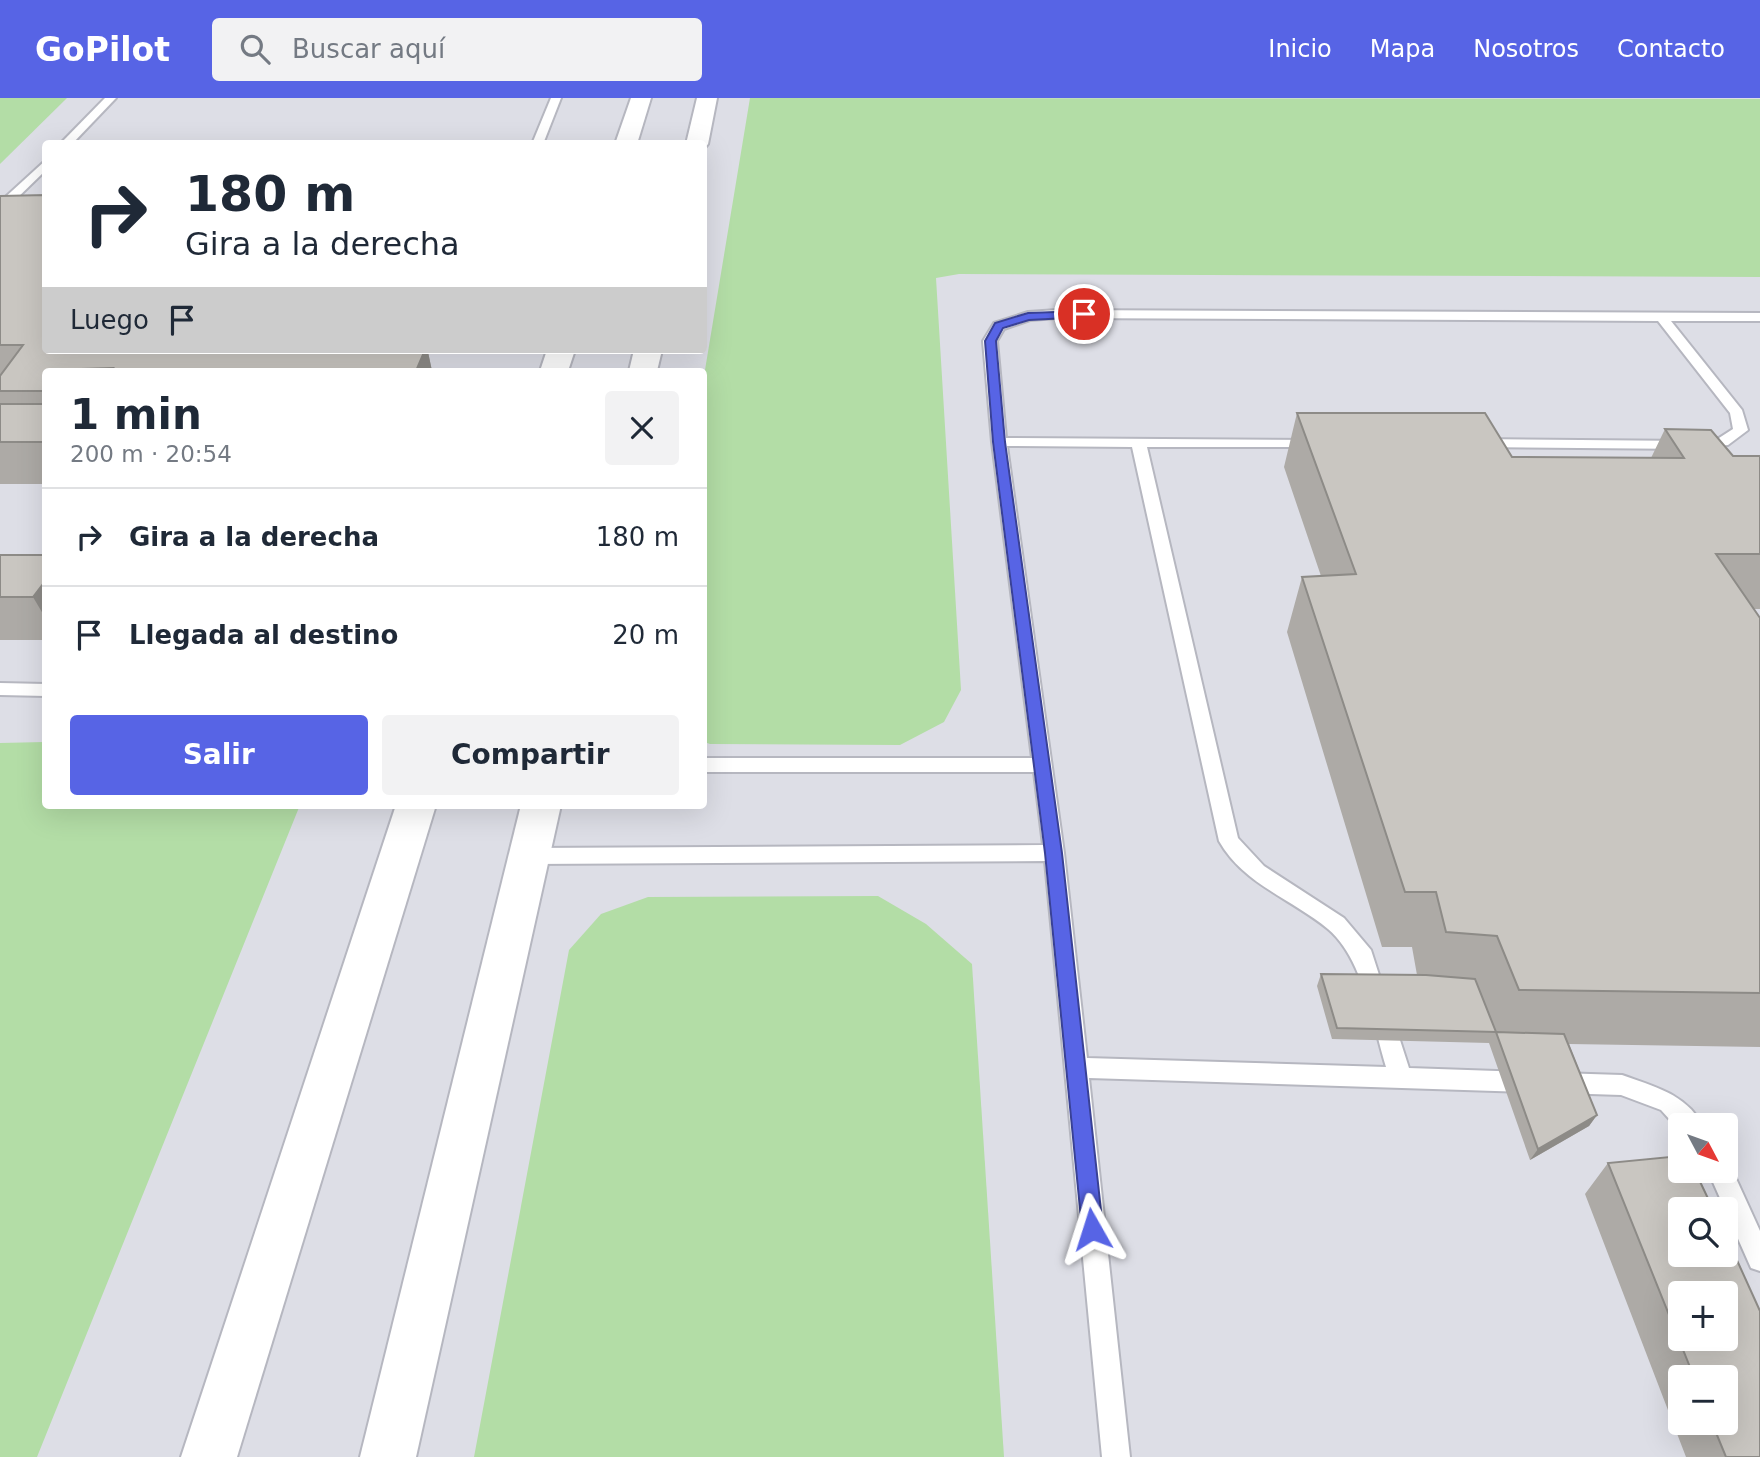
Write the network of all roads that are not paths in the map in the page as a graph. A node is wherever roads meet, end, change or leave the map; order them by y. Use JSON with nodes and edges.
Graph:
{"nodes":[{"id":1,"x":111,"y":98,"type":"edge"},
{"id":2,"x":556,"y":98,"type":"edge"},
{"id":3,"x":641,"y":98,"type":"edge"},
{"id":4,"x":707,"y":98,"type":"edge"},
{"id":5,"x":69,"y":140,"type":"edge"},
{"id":6,"x":539,"y":140,"type":"edge"},
{"id":7,"x":627,"y":140,"type":"edge"},
{"id":8,"x":698,"y":140,"type":"edge"},
{"id":9,"x":42,"y":167,"type":"edge"},
{"id":10,"x":4,"y":216,"type":"edge"},
{"id":11,"x":42,"y":219,"type":"edge"},
{"id":12,"x":1661,"y":316,"type":"junction"},
{"id":13,"x":1760,"y":317,"type":"edge"},
{"id":14,"x":999,"y":442,"type":"junction"},
{"id":15,"x":1138,"y":442,"type":"junction"},
{"id":16,"x":1326,"y":443,"type":"edge"},
{"id":17,"x":1465,"y":443,"type":"edge"},
{"id":18,"x":0,"y":689,"type":"edge"},
{"id":19,"x":42,"y":690,"type":"edge"},
{"id":20,"x":707,"y":765,"type":"edge"},
{"id":21,"x":1042,"y":765,"type":"junction"},
{"id":22,"x":415,"y":809,"type":"edge"},
{"id":23,"x":540,"y":809,"type":"edge"},
{"id":24,"x":1054,"y":853,"type":"junction"},
{"id":25,"x":529,"y":856,"type":"junction"},
{"id":26,"x":1076,"y":1068,"type":"junction"},
{"id":27,"x":1400,"y":1077,"type":"junction"},
{"id":28,"x":1679,"y":1113,"type":"edge"},
{"id":29,"x":1725,"y":1183,"type":"edge"},
{"id":30,"x":1760,"y":1259,"type":"edge"},
{"id":31,"x":209,"y":1457,"type":"edge"},
{"id":32,"x":388,"y":1457,"type":"edge"},
{"id":33,"x":1116,"y":1457,"type":"edge"}],
"edges":[{"from":1,"to":5,"type":"lane"},
{"from":2,"to":6,"type":"lane"},
{"from":3,"to":7,"type":"street"},
{"from":4,"to":8,"type":"street"},
{"from":9,"to":10,"type":"lane"},
{"from":10,"to":11,"type":"lane"},
{"from":12,"to":13,"type":"lane"},
{"from":12,"to":14,"type":"lane"},
{"from":12,"to":17,"type":"lane"},
{"from":14,"to":15,"type":"lane"},
{"from":14,"to":21,"type":"lane"},
{"from":15,"to":16,"type":"lane"},
{"from":15,"to":27,"type":"lane"},
{"from":18,"to":19,"type":"lane"},
{"from":20,"to":21,"type":"lane"},
{"from":21,"to":24,"type":"lane"},
{"from":22,"to":31,"type":"street"},
{"from":23,"to":25,"type":"street"},
{"from":24,"to":25,"type":"lane"},
{"from":24,"to":26,"type":"lane"},
{"from":25,"to":32,"type":"street"},
{"from":26,"to":27,"type":"lane"},
{"from":26,"to":33,"type":"lane"},
{"from":27,"to":28,"type":"lane"},
{"from":29,"to":30,"type":"lane"}]}
